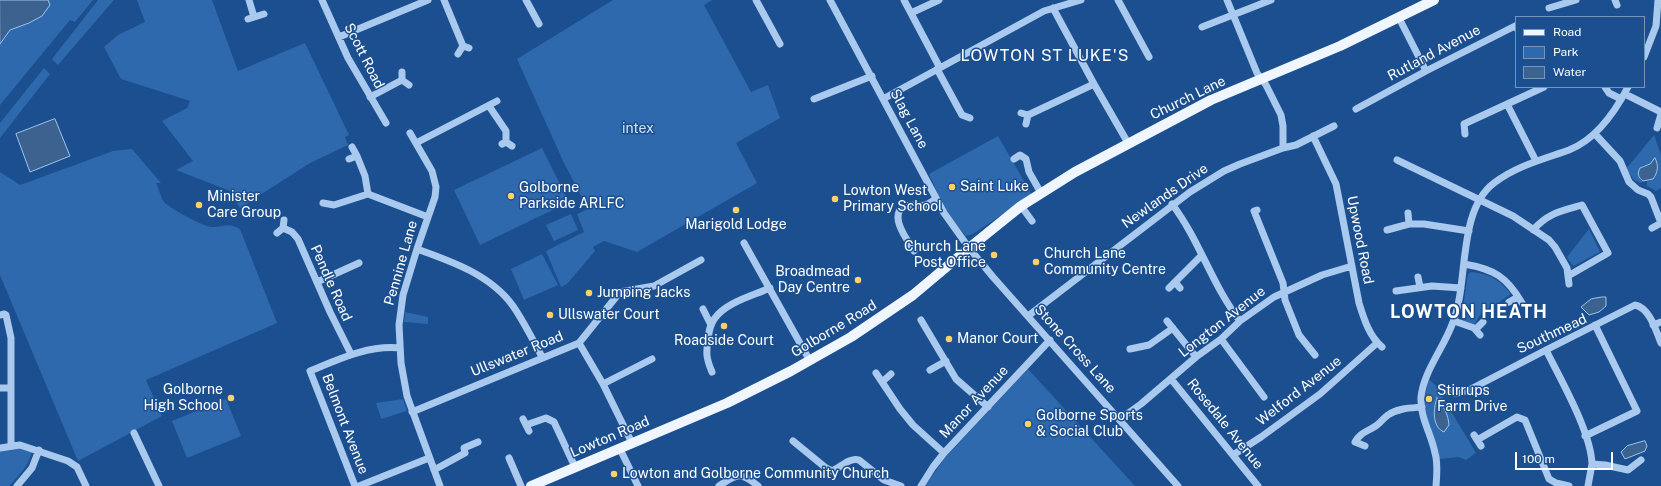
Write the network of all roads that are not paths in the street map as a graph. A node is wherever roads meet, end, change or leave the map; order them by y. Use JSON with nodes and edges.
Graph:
{"nodes":[{"id":1,"x":249,"y":0,"type":"edge"},
{"id":2,"x":322,"y":0,"type":"edge"},
{"id":3,"x":428,"y":0,"type":"edge"},
{"id":4,"x":444,"y":0,"type":"edge"},
{"id":5,"x":526,"y":0,"type":"edge"},
{"id":6,"x":756,"y":0,"type":"edge"},
{"id":7,"x":830,"y":0,"type":"edge"},
{"id":8,"x":904,"y":0,"type":"edge"},
{"id":9,"x":939,"y":0,"type":"edge"},
{"id":10,"x":1080,"y":0,"type":"edge"},
{"id":11,"x":1118,"y":0,"type":"edge"},
{"id":12,"x":1227,"y":0,"type":"edge"},
{"id":13,"x":1271,"y":0,"type":"edge"},
{"id":14,"x":1434,"y":0,"type":"edge"},
{"id":15,"x":1576,"y":0,"type":"edge"},
{"id":16,"x":1658,"y":0,"type":"edge"},
{"id":17,"x":1053,"y":8,"type":"junction"},
{"id":18,"x":1549,"y":8,"type":"dead end"},
{"id":19,"x":911,"y":13,"type":"junction"},
{"id":20,"x":264,"y":14,"type":"dead end"},
{"id":21,"x":1233,"y":16,"type":"junction"},
{"id":22,"x":1399,"y":18,"type":"junction"},
{"id":23,"x":539,"y":24,"type":"dead end"},
{"id":24,"x":1515,"y":26,"type":"edge"},
{"id":25,"x":1202,"y":27,"type":"dead end"},
{"id":26,"x":339,"y":37,"type":"junction"},
{"id":27,"x":780,"y":45,"type":"dead end"},
{"id":28,"x":458,"y":54,"type":"dead end"},
{"id":29,"x":1645,"y":55,"type":"edge"},
{"id":30,"x":1151,"y":59,"type":"dead end"},
{"id":31,"x":939,"y":69,"type":"junction"},
{"id":32,"x":1426,"y":71,"type":"junction"},
{"id":33,"x":402,"y":72,"type":"dead end"},
{"id":34,"x":872,"y":76,"type":"junction"},
{"id":35,"x":1261,"y":79,"type":"junction"},
{"id":36,"x":402,"y":80,"type":"junction"},
{"id":37,"x":1094,"y":84,"type":"junction"},
{"id":38,"x":409,"y":85,"type":"dead end"},
{"id":39,"x":1542,"y":88,"type":"edge"},
{"id":40,"x":1606,"y":88,"type":"edge"},
{"id":41,"x":1625,"y":93,"type":"edge"},
{"id":42,"x":370,"y":97,"type":"junction"},
{"id":43,"x":814,"y":99,"type":"dead end"},
{"id":44,"x":884,"y":99,"type":"junction"},
{"id":45,"x":497,"y":101,"type":"dead end"},
{"id":46,"x":1507,"y":104,"type":"junction"},
{"id":47,"x":489,"y":106,"type":"junction"},
{"id":48,"x":1356,"y":109,"type":"dead end"},
{"id":49,"x":1020,"y":113,"type":"dead end"},
{"id":50,"x":1661,"y":113,"type":"edge"},
{"id":51,"x":1028,"y":115,"type":"junction"},
{"id":52,"x":970,"y":118,"type":"dead end"},
{"id":53,"x":386,"y":123,"type":"dead end"},
{"id":54,"x":1026,"y":124,"type":"dead end"},
{"id":55,"x":1334,"y":126,"type":"dead end"},
{"id":56,"x":1658,"y":128,"type":"dead end"},
{"id":57,"x":410,"y":133,"type":"dead end"},
{"id":58,"x":1465,"y":134,"type":"dead end"},
{"id":59,"x":1594,"y":134,"type":"junction"},
{"id":60,"x":1313,"y":136,"type":"junction"},
{"id":61,"x":416,"y":142,"type":"junction"},
{"id":62,"x":1128,"y":143,"type":"junction"},
{"id":63,"x":507,"y":144,"type":"dead end"},
{"id":64,"x":352,"y":147,"type":"dead end"},
{"id":65,"x":1283,"y":148,"type":"junction"},
{"id":66,"x":1016,"y":155,"type":"dead end"},
{"id":67,"x":357,"y":156,"type":"junction"},
{"id":68,"x":349,"y":159,"type":"dead end"},
{"id":69,"x":1397,"y":160,"type":"dead end"},
{"id":70,"x":1536,"y":161,"type":"junction"},
{"id":71,"x":1041,"y":193,"type":"junction"},
{"id":72,"x":368,"y":194,"type":"junction"},
{"id":73,"x":936,"y":199,"type":"junction"},
{"id":74,"x":1479,"y":200,"type":"junction"},
{"id":75,"x":322,"y":202,"type":"dead end"},
{"id":76,"x":1172,"y":204,"type":"junction"},
{"id":77,"x":1021,"y":206,"type":"junction"},
{"id":78,"x":1254,"y":211,"type":"dead end"},
{"id":79,"x":1408,"y":213,"type":"dead end"},
{"id":80,"x":428,"y":217,"type":"junction"},
{"id":81,"x":1032,"y":221,"type":"dead end"},
{"id":82,"x":1661,"y":223,"type":"edge"},
{"id":83,"x":1409,"y":224,"type":"junction"},
{"id":84,"x":281,"y":227,"type":"dead end"},
{"id":85,"x":1652,"y":228,"type":"dead end"},
{"id":86,"x":1387,"y":230,"type":"dead end"},
{"id":87,"x":1533,"y":230,"type":"junction"},
{"id":88,"x":1469,"y":231,"type":"junction"},
{"id":89,"x":744,"y":243,"type":"dead end"},
{"id":90,"x":969,"y":248,"type":"junction"},
{"id":91,"x":417,"y":249,"type":"junction"},
{"id":92,"x":914,"y":251,"type":"dead end"},
{"id":93,"x":1202,"y":255,"type":"junction"},
{"id":94,"x":701,"y":260,"type":"dead end"},
{"id":95,"x":359,"y":263,"type":"dead end"},
{"id":96,"x":1464,"y":264,"type":"junction"},
{"id":97,"x":1352,"y":266,"type":"junction"},
{"id":98,"x":1568,"y":276,"type":"junction"},
{"id":99,"x":1418,"y":277,"type":"dead end"},
{"id":100,"x":317,"y":282,"type":"junction"},
{"id":101,"x":1175,"y":282,"type":"junction"},
{"id":102,"x":1569,"y":284,"type":"dead end"},
{"id":103,"x":770,"y":288,"type":"junction"},
{"id":104,"x":1169,"y":288,"type":"dead end"},
{"id":105,"x":1180,"y":288,"type":"dead end"},
{"id":106,"x":1420,"y":288,"type":"junction"},
{"id":107,"x":1461,"y":288,"type":"junction"},
{"id":108,"x":1396,"y":291,"type":"dead end"},
{"id":109,"x":1284,"y":293,"type":"junction"},
{"id":110,"x":1509,"y":302,"type":"dead end"},
{"id":111,"x":703,"y":309,"type":"dead end"},
{"id":112,"x":0,"y":315,"type":"edge"},
{"id":113,"x":1028,"y":316,"type":"junction"},
{"id":114,"x":921,"y":320,"type":"dead end"},
{"id":115,"x":1167,"y":321,"type":"dead end"},
{"id":116,"x":1240,"y":321,"type":"junction"},
{"id":117,"x":1454,"y":321,"type":"junction"},
{"id":118,"x":1483,"y":322,"type":"dead end"},
{"id":119,"x":1661,"y":322,"type":"edge"},
{"id":120,"x":711,"y":324,"type":"junction"},
{"id":121,"x":1595,"y":325,"type":"junction"},
{"id":122,"x":1653,"y":325,"type":"junction"},
{"id":123,"x":1173,"y":328,"type":"junction"},
{"id":124,"x":1221,"y":339,"type":"junction"},
{"id":125,"x":1050,"y":340,"type":"junction"},
{"id":126,"x":580,"y":343,"type":"junction"},
{"id":127,"x":1661,"y":343,"type":"edge"},
{"id":128,"x":1380,"y":345,"type":"joint"},
{"id":129,"x":400,"y":348,"type":"junction"},
{"id":130,"x":1130,"y":349,"type":"dead end"},
{"id":131,"x":1546,"y":350,"type":"junction"},
{"id":132,"x":351,"y":354,"type":"junction"},
{"id":133,"x":1315,"y":355,"type":"dead end"},
{"id":134,"x":1196,"y":356,"type":"junction"},
{"id":135,"x":542,"y":357,"type":"junction"},
{"id":136,"x":652,"y":359,"type":"dead end"},
{"id":137,"x":810,"y":361,"type":"junction"},
{"id":138,"x":946,"y":361,"type":"junction"},
{"id":139,"x":930,"y":370,"type":"dead end"},
{"id":140,"x":712,"y":372,"type":"dead end"},
{"id":141,"x":876,"y":373,"type":"dead end"},
{"id":142,"x":891,"y":374,"type":"dead end"},
{"id":143,"x":1171,"y":379,"type":"junction"},
{"id":144,"x":882,"y":382,"type":"junction"},
{"id":145,"x":603,"y":384,"type":"junction"},
{"id":146,"x":0,"y":388,"type":"edge"},
{"id":147,"x":11,"y":388,"type":"junction"},
{"id":148,"x":1446,"y":391,"type":"dead end"},
{"id":149,"x":1264,"y":397,"type":"dead end"},
{"id":150,"x":988,"y":407,"type":"junction"},
{"id":151,"x":1422,"y":407,"type":"junction"},
{"id":152,"x":412,"y":412,"type":"junction"},
{"id":153,"x":701,"y":414,"type":"joint"},
{"id":154,"x":1120,"y":419,"type":"junction"},
{"id":155,"x":526,"y":425,"type":"dead end"},
{"id":156,"x":134,"y":433,"type":"dead end"},
{"id":157,"x":1585,"y":436,"type":"junction"},
{"id":158,"x":1477,"y":440,"type":"dead end"},
{"id":159,"x":793,"y":441,"type":"dead end"},
{"id":160,"x":478,"y":442,"type":"dead end"},
{"id":161,"x":632,"y":443,"type":"junction"},
{"id":162,"x":11,"y":445,"type":"junction"},
{"id":163,"x":1365,"y":446,"type":"dead end"},
{"id":164,"x":0,"y":448,"type":"edge"},
{"id":165,"x":620,"y":449,"type":"junction"},
{"id":166,"x":39,"y":450,"type":"junction"},
{"id":167,"x":944,"y":453,"type":"junction"},
{"id":168,"x":1233,"y":455,"type":"junction"},
{"id":169,"x":429,"y":458,"type":"junction"},
{"id":170,"x":509,"y":458,"type":"dead end"},
{"id":171,"x":1641,"y":460,"type":"dead end"},
{"id":172,"x":1592,"y":464,"type":"junction"},
{"id":173,"x":575,"y":467,"type":"junction"},
{"id":174,"x":434,"y":470,"type":"junction"},
{"id":175,"x":17,"y":486,"type":"edge"},
{"id":176,"x":86,"y":486,"type":"edge"},
{"id":177,"x":159,"y":486,"type":"edge"},
{"id":178,"x":355,"y":486,"type":"edge"},
{"id":179,"x":359,"y":486,"type":"edge"},
{"id":180,"x":440,"y":486,"type":"edge"},
{"id":181,"x":521,"y":486,"type":"edge"},
{"id":182,"x":531,"y":486,"type":"edge"},
{"id":183,"x":638,"y":486,"type":"edge"},
{"id":184,"x":719,"y":486,"type":"edge"},
{"id":185,"x":758,"y":486,"type":"edge"},
{"id":186,"x":901,"y":486,"type":"edge"},
{"id":187,"x":921,"y":486,"type":"edge"},
{"id":188,"x":1178,"y":486,"type":"edge"},
{"id":189,"x":1258,"y":486,"type":"edge"},
{"id":190,"x":1436,"y":486,"type":"edge"},
{"id":191,"x":1568,"y":486,"type":"edge"},
{"id":192,"x":1588,"y":486,"type":"edge"}],
"edges":[{"from":1,"to":20,"type":"street"},
{"from":2,"to":26,"type":"street","name":"Scott Road"},
{"from":3,"to":26,"type":"street"},
{"from":4,"to":28,"type":"street"},
{"from":5,"to":23,"type":"street"},
{"from":6,"to":27,"type":"street"},
{"from":7,"to":34,"type":"street","name":"Slag Lane"},
{"from":8,"to":19,"type":"street"},
{"from":9,"to":19,"type":"street"},
{"from":10,"to":17,"type":"street"},
{"from":11,"to":30,"type":"street"},
{"from":12,"to":21,"type":"street"},
{"from":13,"to":21,"type":"street"},
{"from":14,"to":22,"type":"main road","name":"Church Lane"},
{"from":15,"to":18,"type":"street"},
{"from":16,"to":29,"type":"street"},
{"from":17,"to":31,"type":"street"},
{"from":17,"to":37,"type":"street"},
{"from":19,"to":31,"type":"street"},
{"from":21,"to":25,"type":"street"},
{"from":21,"to":35,"type":"street"},
{"from":22,"to":32,"type":"street"},
{"from":22,"to":35,"type":"main road","name":"Church Lane"},
{"from":24,"to":32,"type":"street","name":"Rutland Avenue"},
{"from":26,"to":42,"type":"street","name":"Scott Road"},
{"from":31,"to":44,"type":"street"},
{"from":31,"to":52,"type":"street"},
{"from":32,"to":48,"type":"street","name":"Rutland Avenue"},
{"from":33,"to":36,"type":"street"},
{"from":34,"to":43,"type":"street"},
{"from":34,"to":44,"type":"street","name":"Slag Lane"},
{"from":35,"to":62,"type":"main road","name":"Church Lane"},
{"from":35,"to":65,"type":"street"},
{"from":36,"to":38,"type":"street"},
{"from":36,"to":42,"type":"street"},
{"from":37,"to":51,"type":"street"},
{"from":37,"to":62,"type":"street"},
{"from":39,"to":46,"type":"street"},
{"from":40,"to":41,"type":"street"},
{"from":41,"to":50,"type":"street"},
{"from":41,"to":59,"type":"street"},
{"from":42,"to":53,"type":"street","name":"Scott Road"},
{"from":44,"to":73,"type":"street","name":"Slag Lane"},
{"from":45,"to":47,"type":"street"},
{"from":46,"to":58,"type":"street"},
{"from":46,"to":70,"type":"street"},
{"from":47,"to":61,"type":"street"},
{"from":47,"to":63,"type":"street"},
{"from":49,"to":51,"type":"street"},
{"from":50,"to":56,"type":"street"},
{"from":51,"to":54,"type":"street"},
{"from":55,"to":60,"type":"street","name":"Newlands Drive"},
{"from":57,"to":61,"type":"street","name":"Pennine Lane"},
{"from":59,"to":70,"type":"street"},
{"from":59,"to":82,"type":"street"},
{"from":60,"to":65,"type":"street","name":"Newlands Drive"},
{"from":60,"to":97,"type":"street","name":"Upwood Road"},
{"from":61,"to":80,"type":"street","name":"Pennine Lane"},
{"from":62,"to":71,"type":"main road","name":"Church Lane"},
{"from":64,"to":67,"type":"street"},
{"from":65,"to":76,"type":"street","name":"Newlands Drive"},
{"from":66,"to":71,"type":"street"},
{"from":67,"to":68,"type":"street"},
{"from":67,"to":72,"type":"street"},
{"from":69,"to":74,"type":"street"},
{"from":70,"to":74,"type":"street"},
{"from":71,"to":77,"type":"main road","name":"Church Lane"},
{"from":72,"to":75,"type":"street"},
{"from":72,"to":80,"type":"street"},
{"from":73,"to":90,"type":"street","name":"Slag Lane"},
{"from":73,"to":92,"type":"street"},
{"from":74,"to":87,"type":"street"},
{"from":74,"to":88,"type":"street"},
{"from":76,"to":93,"type":"street"},
{"from":76,"to":113,"type":"street","name":"Newlands Drive"},
{"from":77,"to":81,"type":"street"},
{"from":77,"to":90,"type":"main road","name":"Church Lane"},
{"from":78,"to":109,"type":"street"},
{"from":79,"to":83,"type":"street"},
{"from":80,"to":91,"type":"street","name":"Pennine Lane"},
{"from":82,"to":85,"type":"street"},
{"from":83,"to":86,"type":"street"},
{"from":83,"to":88,"type":"street"},
{"from":84,"to":100,"type":"street","name":"Pendle Road"},
{"from":87,"to":98,"type":"street"},
{"from":87,"to":98,"type":"street"},
{"from":88,"to":96,"type":"street"},
{"from":89,"to":103,"type":"street"},
{"from":90,"to":113,"type":"street","name":"Stone Cross Lane"},
{"from":90,"to":137,"type":"main road","name":"Golborne Road"},
{"from":91,"to":129,"type":"street","name":"Pennine Lane"},
{"from":91,"to":135,"type":"street"},
{"from":93,"to":101,"type":"street"},
{"from":93,"to":116,"type":"street"},
{"from":94,"to":126,"type":"street","name":"Ullswater Road"},
{"from":95,"to":100,"type":"street"},
{"from":96,"to":107,"type":"street"},
{"from":96,"to":110,"type":"street"},
{"from":97,"to":109,"type":"street","name":"Longton Avenue"},
{"from":97,"to":128,"type":"street","name":"Upwood Road"},
{"from":98,"to":102,"type":"street"},
{"from":99,"to":106,"type":"street"},
{"from":100,"to":132,"type":"street","name":"Pendle Road"},
{"from":101,"to":104,"type":"street"},
{"from":101,"to":105,"type":"street"},
{"from":103,"to":120,"type":"street"},
{"from":103,"to":137,"type":"street"},
{"from":106,"to":107,"type":"street"},
{"from":106,"to":108,"type":"street"},
{"from":107,"to":117,"type":"street"},
{"from":109,"to":116,"type":"street","name":"Longton Avenue"},
{"from":109,"to":133,"type":"street"},
{"from":111,"to":120,"type":"street"},
{"from":112,"to":147,"type":"street"},
{"from":113,"to":125,"type":"street","name":"Stone Cross Lane"},
{"from":114,"to":138,"type":"street"},
{"from":115,"to":123,"type":"street"},
{"from":116,"to":124,"type":"street","name":"Longton Avenue"},
{"from":117,"to":118,"type":"street"},
{"from":117,"to":151,"type":"street"},
{"from":119,"to":122,"type":"street"},
{"from":120,"to":140,"type":"street"},
{"from":121,"to":122,"type":"street"},
{"from":121,"to":131,"type":"street","name":"Southmead"},
{"from":121,"to":157,"type":"street","name":"Southmead"},
{"from":122,"to":127,"type":"street"},
{"from":123,"to":130,"type":"street"},
{"from":123,"to":134,"type":"street"},
{"from":124,"to":134,"type":"street","name":"Longton Avenue"},
{"from":124,"to":149,"type":"street"},
{"from":125,"to":150,"type":"street","name":"Manor Avenue"},
{"from":125,"to":154,"type":"street","name":"Stone Cross Lane"},
{"from":126,"to":135,"type":"street","name":"Ullswater Road"},
{"from":126,"to":145,"type":"street"},
{"from":128,"to":168,"type":"street","name":"Welford Avenue"},
{"from":129,"to":132,"type":"street"},
{"from":129,"to":152,"type":"street","name":"Pennine Lane"},
{"from":131,"to":148,"type":"street","name":"Southmead"},
{"from":131,"to":157,"type":"street"},
{"from":132,"to":178,"type":"street","name":"Belmont Avenue"},
{"from":134,"to":143,"type":"street","name":"Longton Avenue"},
{"from":135,"to":152,"type":"street","name":"Ullswater Road"},
{"from":136,"to":145,"type":"street"},
{"from":137,"to":153,"type":"main road","name":"Golborne Road"},
{"from":138,"to":139,"type":"street"},
{"from":138,"to":150,"type":"street"},
{"from":141,"to":144,"type":"street"},
{"from":142,"to":144,"type":"street"},
{"from":143,"to":154,"type":"street","name":"Longton Avenue"},
{"from":143,"to":168,"type":"street","name":"Rosedale Avenue"},
{"from":144,"to":167,"type":"street"},
{"from":145,"to":161,"type":"street"},
{"from":146,"to":147,"type":"street"},
{"from":147,"to":162,"type":"street"},
{"from":150,"to":167,"type":"street","name":"Manor Avenue"},
{"from":151,"to":163,"type":"street"},
{"from":151,"to":190,"type":"street"},
{"from":152,"to":169,"type":"street","name":"Pennine Lane"},
{"from":153,"to":161,"type":"main road","name":"Lowton Road"},
{"from":154,"to":188,"type":"street","name":"Stone Cross Lane"},
{"from":155,"to":173,"type":"street"},
{"from":156,"to":177,"type":"street"},
{"from":157,"to":172,"type":"street"},
{"from":158,"to":191,"type":"street"},
{"from":159,"to":186,"type":"street"},
{"from":160,"to":174,"type":"street"},
{"from":161,"to":165,"type":"main road","name":"Lowton Road"},
{"from":162,"to":164,"type":"street"},
{"from":162,"to":166,"type":"street"},
{"from":165,"to":173,"type":"main road","name":"Lowton Road"},
{"from":165,"to":183,"type":"street"},
{"from":166,"to":175,"type":"street"},
{"from":166,"to":176,"type":"street"},
{"from":167,"to":187,"type":"street","name":"Manor Avenue"},
{"from":168,"to":189,"type":"street","name":"Rosedale Avenue"},
{"from":169,"to":174,"type":"street","name":"Pennine Lane"},
{"from":169,"to":179,"type":"street"},
{"from":170,"to":181,"type":"street"},
{"from":171,"to":172,"type":"street"},
{"from":172,"to":192,"type":"street"},
{"from":173,"to":182,"type":"main road","name":"Lowton Road"},
{"from":174,"to":180,"type":"street","name":"Pennine Lane"},
{"from":184,"to":185,"type":"street"}]}
